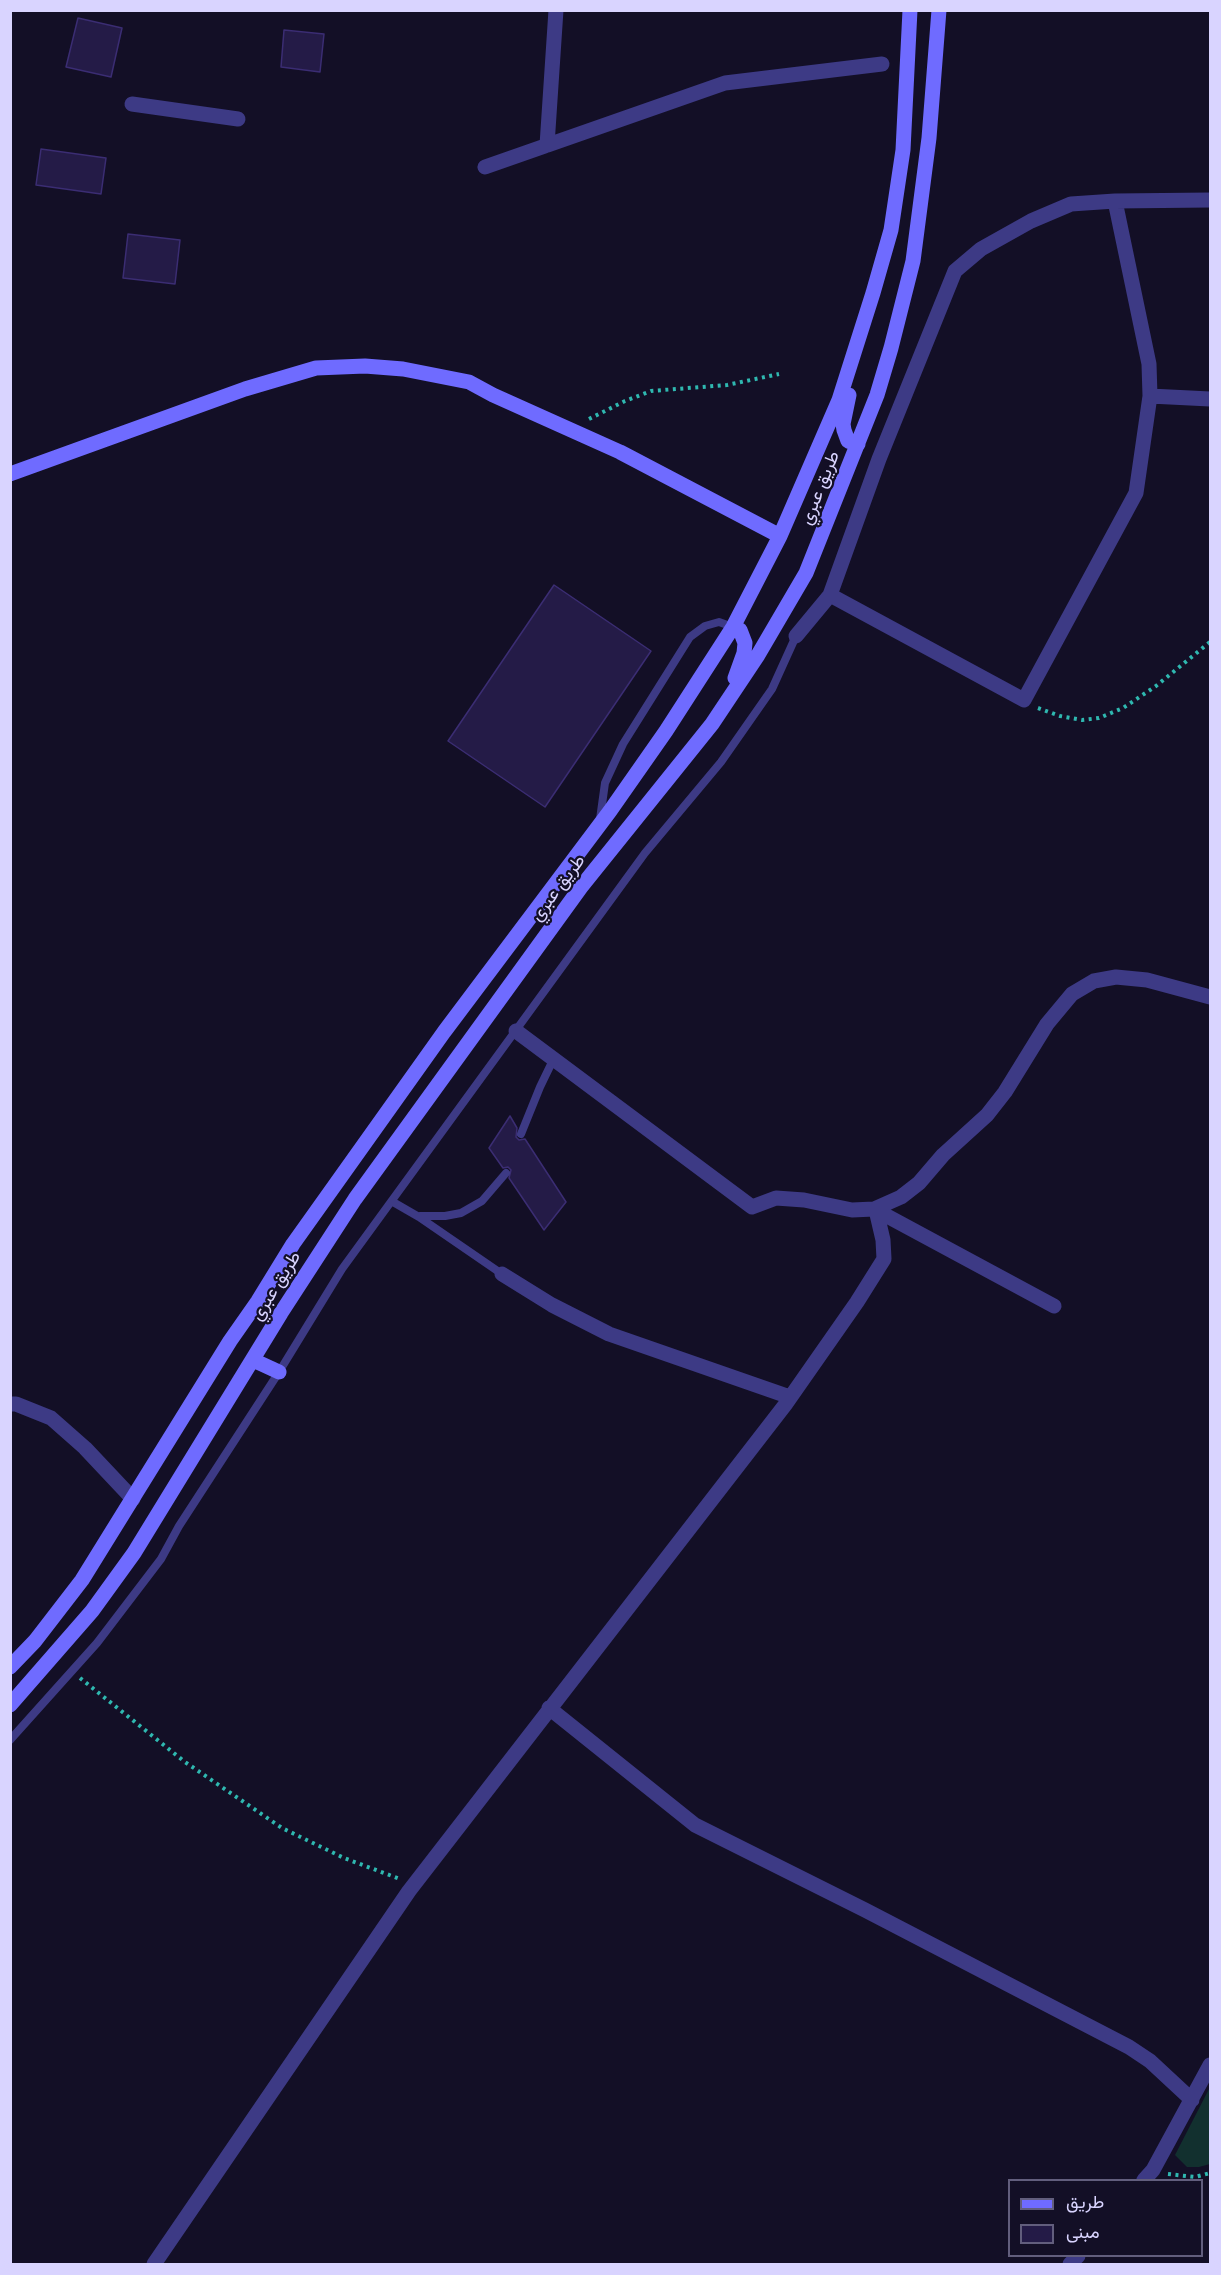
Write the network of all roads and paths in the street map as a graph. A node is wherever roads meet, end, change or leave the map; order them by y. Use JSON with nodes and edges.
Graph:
{"nodes":[{"id":1,"x":556,"y":10,"type":"edge"},
{"id":2,"x":910,"y":10,"type":"edge"},
{"id":3,"x":939,"y":10,"type":"edge"},
{"id":4,"x":882,"y":64,"type":"dead end"},
{"id":5,"x":132,"y":104,"type":"dead end"},
{"id":6,"x":238,"y":119,"type":"dead end"},
{"id":7,"x":547,"y":145,"type":"junction"},
{"id":8,"x":485,"y":166,"type":"dead end"},
{"id":9,"x":1210,"y":200,"type":"edge"},
{"id":10,"x":1115,"y":201,"type":"junction"},
{"id":11,"x":866,"y":315,"type":"junction"},
{"id":12,"x":779,"y":374,"type":"dead end"},
{"id":13,"x":1150,"y":396,"type":"junction"},
{"id":14,"x":1210,"y":399,"type":"edge"},
{"id":15,"x":562,"y":425,"type":"junction"},
{"id":16,"x":858,"y":444,"type":"junction"},
{"id":17,"x":10,"y":474,"type":"edge"},
{"id":18,"x":780,"y":536,"type":"junction"},
{"id":19,"x":830,"y":595,"type":"junction"},
{"id":20,"x":733,"y":627,"type":"junction"},
{"id":21,"x":796,"y":636,"type":"joint"},
{"id":22,"x":1210,"y":642,"type":"edge"},
{"id":23,"x":1024,"y":700,"type":"junction"},
{"id":24,"x":712,"y":724,"type":"junction"},
{"id":25,"x":600,"y":824,"type":"junction"},
{"id":26,"x":1210,"y":997,"type":"edge"},
{"id":27,"x":516,"y":1031,"type":"junction"},
{"id":28,"x":554,"y":1058,"type":"junction"},
{"id":29,"x":521,"y":1134,"type":"dead end"},
{"id":30,"x":506,"y":1173,"type":"dead end"},
{"id":31,"x":393,"y":1202,"type":"junction"},
{"id":32,"x":875,"y":1209,"type":"junction"},
{"id":33,"x":419,"y":1216,"type":"junction"},
{"id":34,"x":502,"y":1274,"type":"joint"},
{"id":35,"x":1054,"y":1306,"type":"dead end"},
{"id":36,"x":253,"y":1360,"type":"junction"},
{"id":37,"x":279,"y":1372,"type":"junction"},
{"id":38,"x":790,"y":1397,"type":"junction"},
{"id":39,"x":10,"y":1404,"type":"edge"},
{"id":40,"x":133,"y":1499,"type":"junction"},
{"id":41,"x":10,"y":1667,"type":"edge"},
{"id":42,"x":71,"y":1670,"type":"junction"},
{"id":43,"x":10,"y":1705,"type":"edge"},
{"id":44,"x":549,"y":1708,"type":"junction"},
{"id":45,"x":10,"y":1740,"type":"edge"},
{"id":46,"x":414,"y":1884,"type":"junction"},
{"id":47,"x":1210,"y":2065,"type":"edge"},
{"id":48,"x":1192,"y":2100,"type":"junction"},
{"id":49,"x":1210,"y":2173,"type":"edge"},
{"id":50,"x":1148,"y":2175,"type":"edge"},
{"id":51,"x":154,"y":2265,"type":"edge"}],
"edges":[{"from":1,"to":7,"type":"street"},
{"from":2,"to":11,"type":"main road","name":"طريق عبري"},
{"from":3,"to":16,"type":"main road","name":"طريق عبري"},
{"from":4,"to":7,"type":"street"},
{"from":5,"to":6,"type":"street"},
{"from":7,"to":8,"type":"street"},
{"from":9,"to":10,"type":"street"},
{"from":10,"to":13,"type":"street"},
{"from":10,"to":19,"type":"street"},
{"from":11,"to":16,"type":"main road"},
{"from":11,"to":18,"type":"main road","name":"طريق عبري"},
{"from":12,"to":15,"type":"path"},
{"from":13,"to":14,"type":"street"},
{"from":13,"to":23,"type":"street"},
{"from":15,"to":17,"type":"main road"},
{"from":15,"to":18,"type":"main road"},
{"from":16,"to":24,"type":"main road","name":"طريق عبري"},
{"from":18,"to":20,"type":"main road","name":"طريق عبري"},
{"from":19,"to":21,"type":"street"},
{"from":19,"to":23,"type":"street"},
{"from":20,"to":24,"type":"main road"},
{"from":20,"to":25,"type":"main road","name":"طريق عبري"},
{"from":20,"to":25,"type":"lane"},
{"from":21,"to":27,"type":"lane"},
{"from":22,"to":23,"type":"path"},
{"from":24,"to":36,"type":"main road","name":"طريق عبري"},
{"from":25,"to":40,"type":"main road","name":"طريق عبري"},
{"from":26,"to":32,"type":"street"},
{"from":27,"to":28,"type":"street"},
{"from":27,"to":31,"type":"lane"},
{"from":28,"to":29,"type":"lane"},
{"from":28,"to":32,"type":"street"},
{"from":30,"to":33,"type":"lane"},
{"from":31,"to":33,"type":"lane"},
{"from":31,"to":37,"type":"lane"},
{"from":32,"to":35,"type":"street"},
{"from":32,"to":38,"type":"street"},
{"from":33,"to":34,"type":"lane"},
{"from":34,"to":38,"type":"street"},
{"from":36,"to":37,"type":"main road"},
{"from":36,"to":43,"type":"main road","name":"طريق عبري"},
{"from":37,"to":42,"type":"lane"},
{"from":38,"to":44,"type":"street"},
{"from":39,"to":40,"type":"street"},
{"from":40,"to":41,"type":"main road","name":"طريق عبري"},
{"from":42,"to":45,"type":"lane"},
{"from":42,"to":46,"type":"path"},
{"from":44,"to":46,"type":"street"},
{"from":44,"to":48,"type":"street"},
{"from":46,"to":51,"type":"street"},
{"from":47,"to":48,"type":"street"},
{"from":48,"to":50,"type":"street"},
{"from":49,"to":50,"type":"path"}]}
